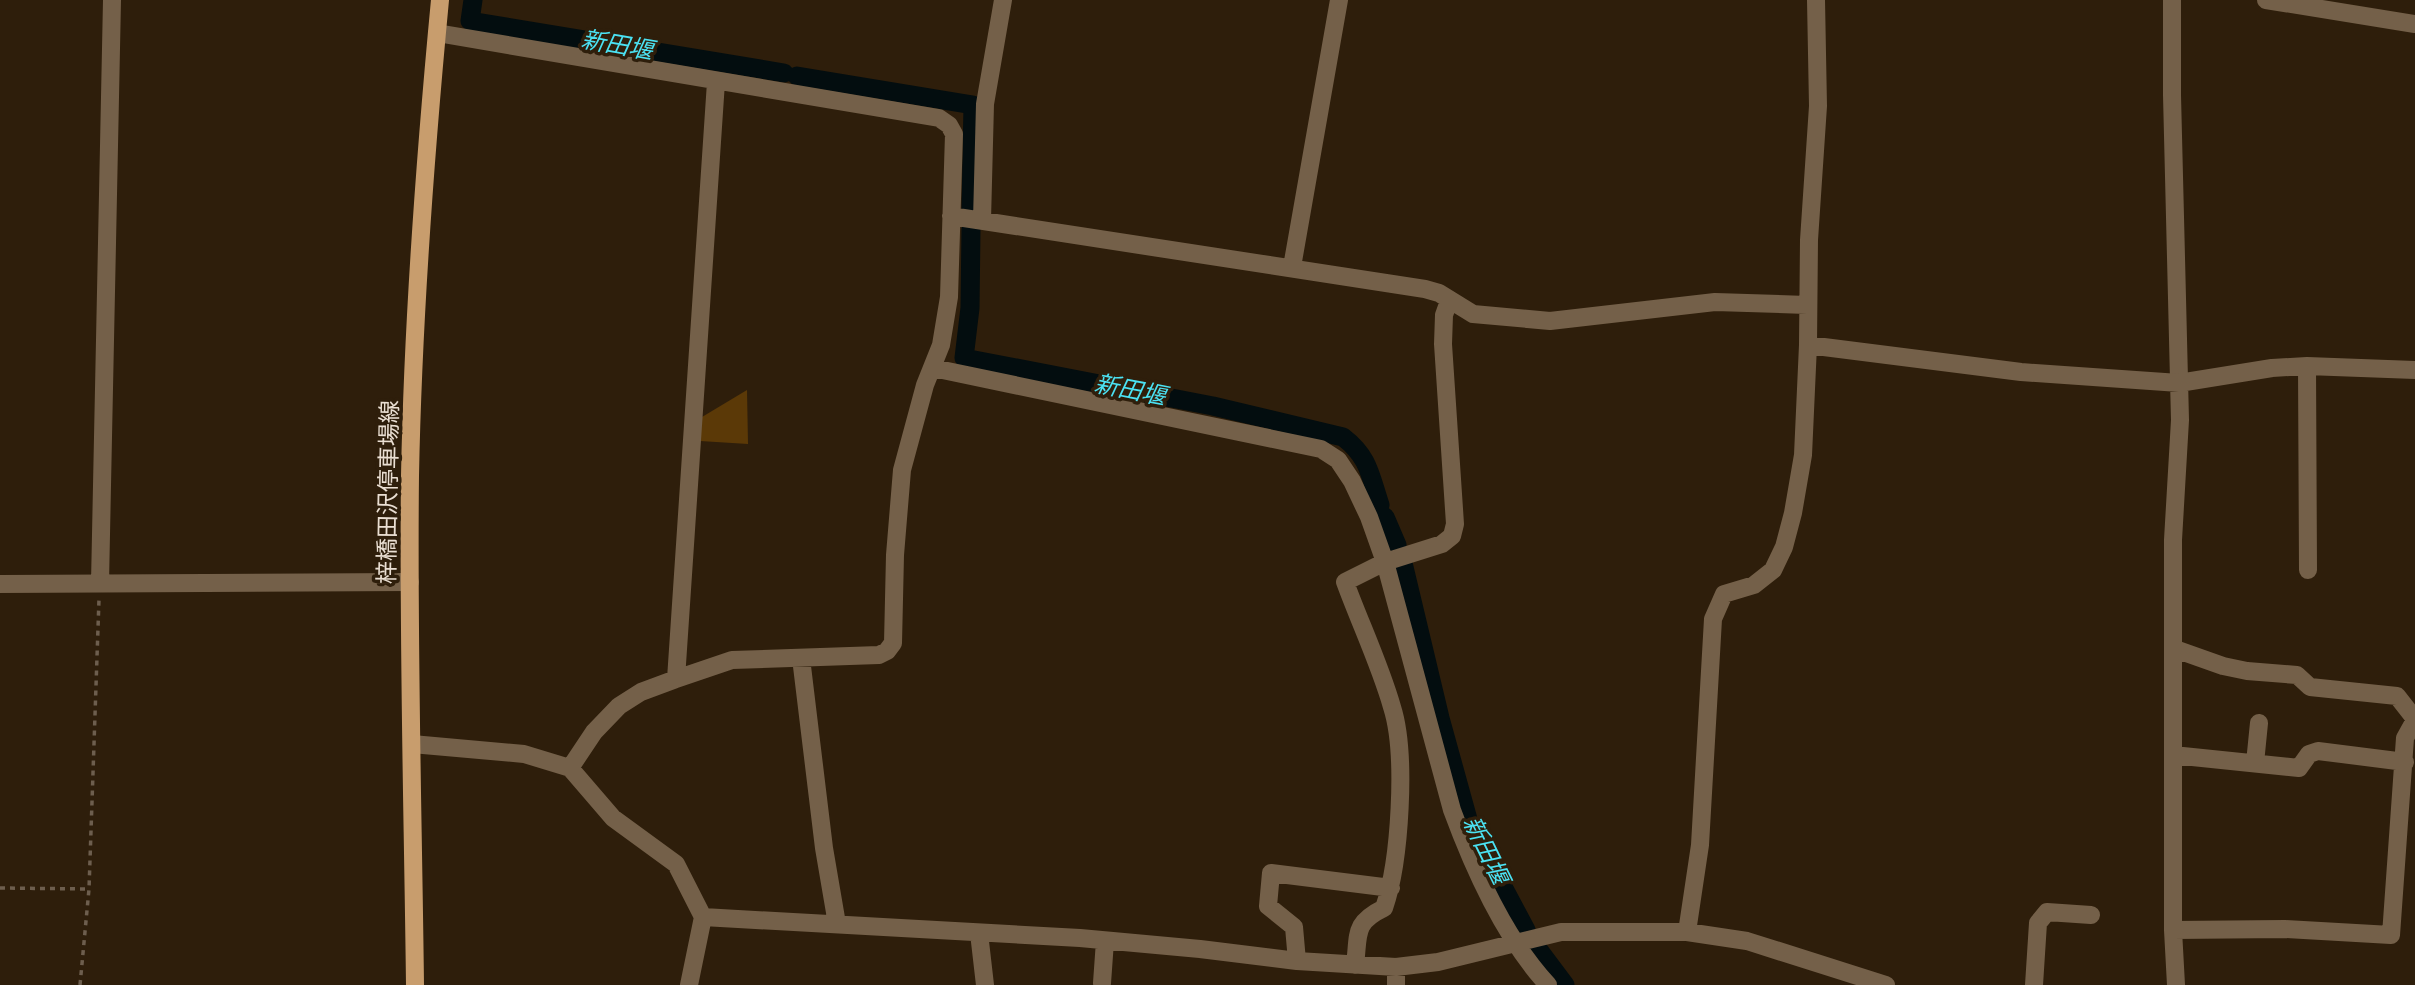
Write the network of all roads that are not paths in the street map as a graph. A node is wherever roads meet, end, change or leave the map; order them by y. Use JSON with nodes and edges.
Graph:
{"nodes":[{"id":1,"x":112,"y":0,"type":"edge"},
{"id":2,"x":440,"y":0,"type":"edge"},
{"id":3,"x":1003,"y":0,"type":"edge"},
{"id":4,"x":1339,"y":0,"type":"edge"},
{"id":5,"x":1816,"y":0,"type":"edge"},
{"id":6,"x":2172,"y":0,"type":"edge"},
{"id":7,"x":2266,"y":0,"type":"edge"},
{"id":8,"x":2415,"y":24,"type":"edge"},
{"id":9,"x":437,"y":33,"type":"junction"},
{"id":10,"x":716,"y":82,"type":"junction"},
{"id":11,"x":951,"y":216,"type":"junction"},
{"id":12,"x":982,"y":220,"type":"junction"},
{"id":13,"x":1292,"y":267,"type":"junction"},
{"id":14,"x":1449,"y":301,"type":"junction"},
{"id":15,"x":1807,"y":305,"type":"junction"},
{"id":16,"x":1808,"y":345,"type":"junction"},
{"id":17,"x":2307,"y":366,"type":"junction"},
{"id":18,"x":933,"y":368,"type":"junction"},
{"id":19,"x":2415,"y":370,"type":"edge"},
{"id":20,"x":2179,"y":383,"type":"junction"},
{"id":21,"x":1385,"y":562,"type":"junction"},
{"id":22,"x":2308,"y":570,"type":"dead end"},
{"id":23,"x":411,"y":582,"type":"junction"},
{"id":24,"x":100,"y":583,"type":"junction"},
{"id":25,"x":0,"y":584,"type":"edge"},
{"id":26,"x":2175,"y":649,"type":"junction"},
{"id":27,"x":802,"y":658,"type":"junction"},
{"id":28,"x":676,"y":679,"type":"junction"},
{"id":29,"x":2415,"y":719,"type":"edge"},
{"id":30,"x":2259,"y":723,"type":"dead end"},
{"id":31,"x":412,"y":744,"type":"junction"},
{"id":32,"x":2173,"y":755,"type":"junction"},
{"id":33,"x":2405,"y":762,"type":"junction"},
{"id":34,"x":2255,"y":763,"type":"junction"},
{"id":35,"x":570,"y":768,"type":"junction"},
{"id":36,"x":1391,"y":888,"type":"junction"},
{"id":37,"x":2091,"y":915,"type":"dead end"},
{"id":38,"x":703,"y":917,"type":"junction"},
{"id":39,"x":837,"y":924,"type":"junction"},
{"id":40,"x":2173,"y":930,"type":"junction"},
{"id":41,"x":1687,"y":932,"type":"junction"},
{"id":42,"x":979,"y":933,"type":"junction"},
{"id":43,"x":1105,"y":941,"type":"junction"},
{"id":44,"x":1515,"y":942,"type":"junction"},
{"id":45,"x":1297,"y":961,"type":"junction"},
{"id":46,"x":1355,"y":965,"type":"junction"},
{"id":47,"x":1396,"y":976,"type":"edge"},
{"id":48,"x":1102,"y":983,"type":"dead end"},
{"id":49,"x":415,"y":985,"type":"edge"},
{"id":50,"x":689,"y":985,"type":"edge"},
{"id":51,"x":985,"y":985,"type":"edge"},
{"id":52,"x":1548,"y":985,"type":"edge"},
{"id":53,"x":1886,"y":985,"type":"edge"},
{"id":54,"x":2034,"y":985,"type":"edge"},
{"id":55,"x":2176,"y":985,"type":"edge"}],
"edges":[{"from":1,"to":24,"type":"street"},
{"from":2,"to":9,"type":"main road","name":"梓橋田沢停車場線"},
{"from":3,"to":12,"type":"street"},
{"from":4,"to":13,"type":"street"},
{"from":5,"to":15,"type":"street"},
{"from":6,"to":20,"type":"street"},
{"from":7,"to":8,"type":"street"},
{"from":9,"to":10,"type":"street"},
{"from":9,"to":23,"type":"main road","name":"梓橋田沢停車場線"},
{"from":10,"to":11,"type":"street"},
{"from":10,"to":28,"type":"street"},
{"from":11,"to":12,"type":"street"},
{"from":11,"to":18,"type":"street"},
{"from":12,"to":13,"type":"street"},
{"from":13,"to":14,"type":"street"},
{"from":14,"to":15,"type":"street"},
{"from":14,"to":21,"type":"street"},
{"from":15,"to":16,"type":"street"},
{"from":16,"to":20,"type":"street"},
{"from":16,"to":41,"type":"street"},
{"from":17,"to":19,"type":"street"},
{"from":17,"to":20,"type":"street"},
{"from":17,"to":22,"type":"street"},
{"from":18,"to":21,"type":"street"},
{"from":18,"to":27,"type":"street"},
{"from":20,"to":26,"type":"street"},
{"from":21,"to":36,"type":"street"},
{"from":21,"to":44,"type":"street"},
{"from":23,"to":24,"type":"street"},
{"from":23,"to":31,"type":"main road","name":"梓橋田沢停車場線"},
{"from":24,"to":25,"type":"street"},
{"from":26,"to":29,"type":"street"},
{"from":26,"to":32,"type":"street"},
{"from":27,"to":28,"type":"street"},
{"from":27,"to":39,"type":"street"},
{"from":28,"to":35,"type":"street"},
{"from":29,"to":33,"type":"street"},
{"from":30,"to":34,"type":"street"},
{"from":31,"to":35,"type":"street"},
{"from":31,"to":49,"type":"main road","name":"梓橋田沢停車場線"},
{"from":32,"to":34,"type":"street"},
{"from":32,"to":40,"type":"street"},
{"from":33,"to":34,"type":"street"},
{"from":33,"to":40,"type":"street"},
{"from":35,"to":38,"type":"street"},
{"from":36,"to":45,"type":"street"},
{"from":36,"to":46,"type":"street"},
{"from":37,"to":54,"type":"street"},
{"from":38,"to":39,"type":"street"},
{"from":38,"to":50,"type":"street"},
{"from":39,"to":42,"type":"street"},
{"from":40,"to":55,"type":"street"},
{"from":41,"to":44,"type":"street"},
{"from":41,"to":53,"type":"street"},
{"from":42,"to":43,"type":"street"},
{"from":42,"to":51,"type":"street"},
{"from":43,"to":45,"type":"street"},
{"from":43,"to":48,"type":"street"},
{"from":44,"to":47,"type":"street"},
{"from":44,"to":52,"type":"street"},
{"from":45,"to":46,"type":"street"},
{"from":46,"to":47,"type":"street"}]}
